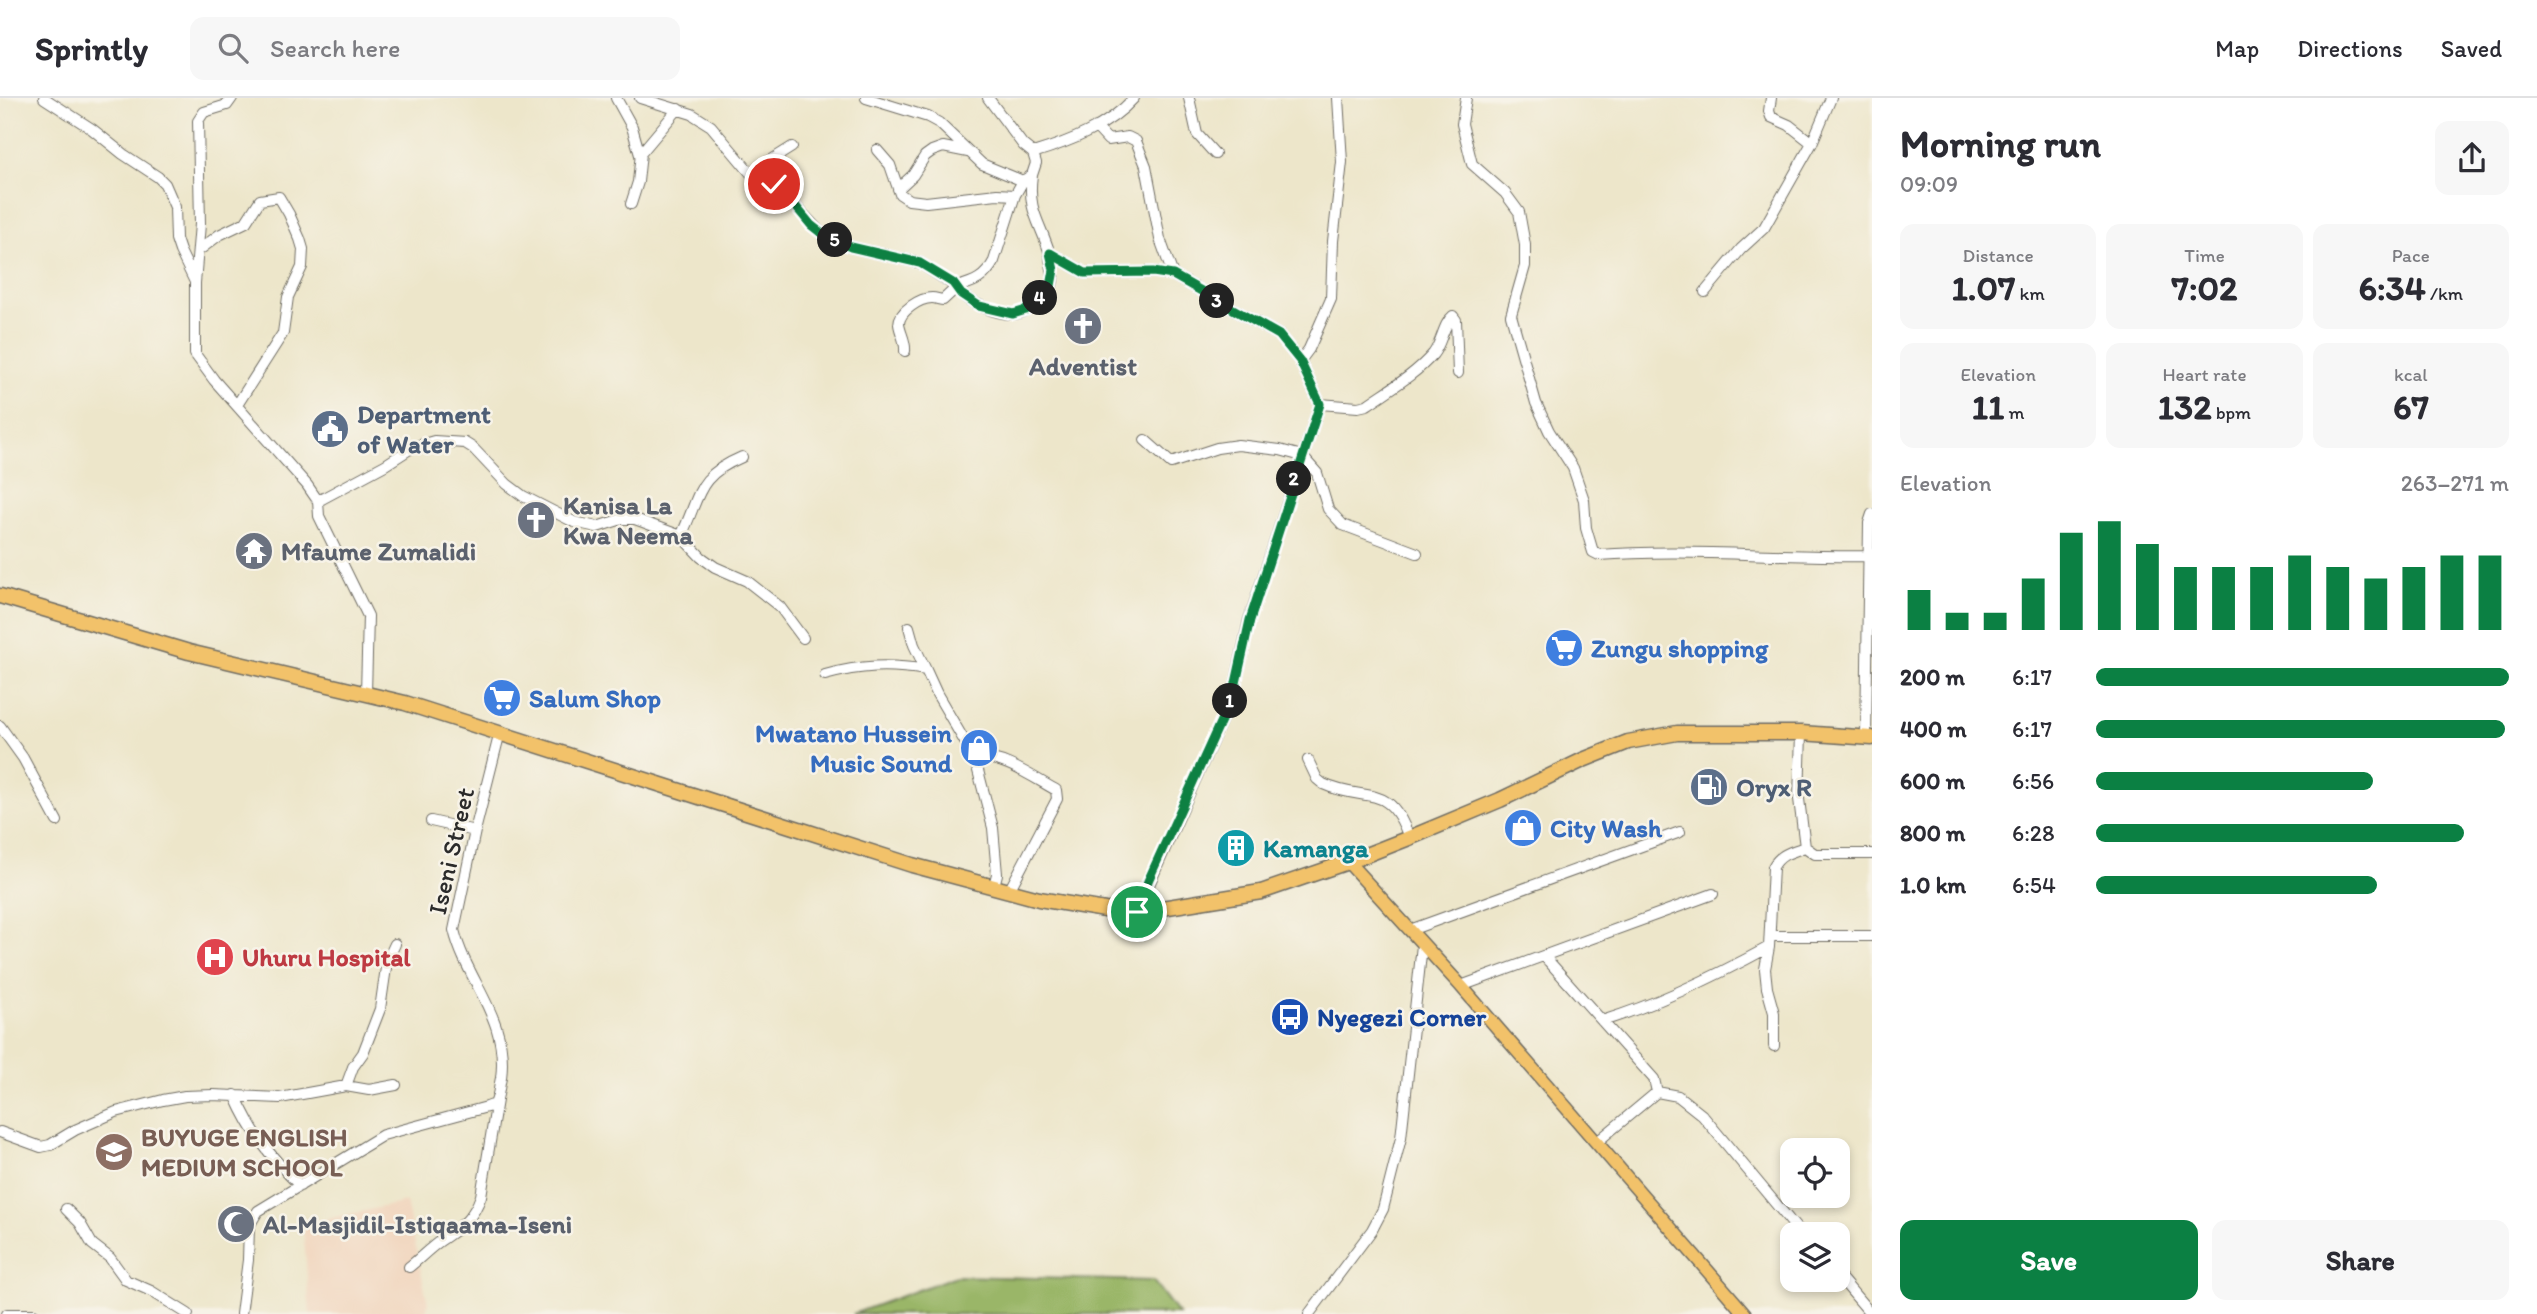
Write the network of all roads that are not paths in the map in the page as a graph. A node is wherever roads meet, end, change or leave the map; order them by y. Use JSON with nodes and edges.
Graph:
{"nodes":[{"id":1,"x":44,"y":98,"type":"edge"},
{"id":2,"x":232,"y":98,"type":"edge"},
{"id":3,"x":616,"y":98,"type":"edge"},
{"id":4,"x":640,"y":98,"type":"edge"},
{"id":5,"x":866,"y":98,"type":"edge"},
{"id":6,"x":988,"y":98,"type":"edge"},
{"id":7,"x":1134,"y":98,"type":"edge"},
{"id":8,"x":1338,"y":98,"type":"edge"},
{"id":9,"x":1466,"y":98,"type":"edge"},
{"id":10,"x":1771,"y":98,"type":"edge"},
{"id":11,"x":1831,"y":98,"type":"edge"},
{"id":12,"x":1191,"y":99,"type":"edge"},
{"id":13,"x":678,"y":109,"type":"junction"},
{"id":14,"x":1096,"y":127,"type":"junction"},
{"id":15,"x":1812,"y":143,"type":"junction"},
{"id":16,"x":792,"y":147,"type":"dead end"},
{"id":17,"x":877,"y":150,"type":"dead end"},
{"id":18,"x":969,"y":152,"type":"junction"},
{"id":19,"x":1032,"y":153,"type":"junction"},
{"id":20,"x":1215,"y":154,"type":"dead end"},
{"id":21,"x":640,"y":155,"type":"junction"},
{"id":22,"x":756,"y":178,"type":"junction"},
{"id":23,"x":1027,"y":178,"type":"junction"},
{"id":24,"x":898,"y":189,"type":"junction"},
{"id":25,"x":1016,"y":195,"type":"junction"},
{"id":26,"x":631,"y":204,"type":"dead end"},
{"id":27,"x":198,"y":251,"type":"junction"},
{"id":28,"x":1050,"y":254,"type":"junction"},
{"id":29,"x":1173,"y":275,"type":"junction"},
{"id":30,"x":195,"y":283,"type":"junction"},
{"id":31,"x":957,"y":287,"type":"junction"},
{"id":32,"x":1705,"y":292,"type":"dead end"},
{"id":33,"x":905,"y":351,"type":"dead end"},
{"id":34,"x":1300,"y":361,"type":"junction"},
{"id":35,"x":1458,"y":373,"type":"dead end"},
{"id":36,"x":1320,"y":404,"type":"junction"},
{"id":37,"x":237,"y":405,"type":"junction"},
{"id":38,"x":1144,"y":440,"type":"dead end"},
{"id":39,"x":1302,"y":456,"type":"junction"},
{"id":40,"x":742,"y":457,"type":"dead end"},
{"id":41,"x":318,"y":501,"type":"junction"},
{"id":42,"x":1872,"y":514,"type":"edge"},
{"id":43,"x":681,"y":536,"type":"junction"},
{"id":44,"x":1417,"y":553,"type":"dead end"},
{"id":45,"x":1868,"y":556,"type":"junction"},
{"id":46,"x":0,"y":596,"type":"edge"},
{"id":47,"x":909,"y":628,"type":"dead end"},
{"id":48,"x":803,"y":639,"type":"dead end"},
{"id":49,"x":926,"y":670,"type":"junction"},
{"id":50,"x":825,"y":675,"type":"dead end"},
{"id":51,"x":366,"y":693,"type":"junction"},
{"id":52,"x":0,"y":726,"type":"edge"},
{"id":53,"x":500,"y":732,"type":"junction"},
{"id":54,"x":1801,"y":733,"type":"junction"},
{"id":55,"x":1869,"y":738,"type":"edge"},
{"id":56,"x":975,"y":759,"type":"junction"},
{"id":57,"x":1308,"y":760,"type":"dead end"},
{"id":58,"x":57,"y":821,"type":"dead end"},
{"id":59,"x":431,"y":821,"type":"dead end"},
{"id":60,"x":475,"y":831,"type":"junction"},
{"id":61,"x":1680,"y":832,"type":"dead end"},
{"id":62,"x":1409,"y":838,"type":"junction"},
{"id":63,"x":1805,"y":847,"type":"junction"},
{"id":64,"x":1872,"y":853,"type":"edge"},
{"id":65,"x":1348,"y":862,"type":"junction"},
{"id":66,"x":994,"y":887,"type":"junction"},
{"id":67,"x":1009,"y":891,"type":"junction"},
{"id":68,"x":1713,"y":894,"type":"dead end"},
{"id":69,"x":1137,"y":912,"type":"junction"},
{"id":70,"x":1410,"y":930,"type":"junction"},
{"id":71,"x":1872,"y":936,"type":"edge"},
{"id":72,"x":1770,"y":941,"type":"junction"},
{"id":73,"x":395,"y":944,"type":"dead end"},
{"id":74,"x":1422,"y":944,"type":"junction"},
{"id":75,"x":1544,"y":956,"type":"junction"},
{"id":76,"x":1461,"y":986,"type":"junction"},
{"id":77,"x":1602,"y":1021,"type":"junction"},
{"id":78,"x":1774,"y":1046,"type":"dead end"},
{"id":79,"x":396,"y":1085,"type":"dead end"},
{"id":80,"x":346,"y":1086,"type":"junction"},
{"id":81,"x":1657,"y":1092,"type":"junction"},
{"id":82,"x":235,"y":1095,"type":"junction"},
{"id":83,"x":498,"y":1099,"type":"junction"},
{"id":84,"x":0,"y":1132,"type":"edge"},
{"id":85,"x":1597,"y":1142,"type":"junction"},
{"id":86,"x":300,"y":1186,"type":"junction"},
{"id":87,"x":66,"y":1209,"type":"dead end"},
{"id":88,"x":1791,"y":1222,"type":"edge"},
{"id":89,"x":409,"y":1267,"type":"dead end"},
{"id":90,"x":1850,"y":1289,"type":"edge"},
{"id":91,"x":7,"y":1314,"type":"edge"},
{"id":92,"x":34,"y":1314,"type":"edge"},
{"id":93,"x":188,"y":1314,"type":"edge"},
{"id":94,"x":241,"y":1314,"type":"edge"},
{"id":95,"x":1309,"y":1314,"type":"edge"},
{"id":96,"x":1745,"y":1314,"type":"edge"},
{"id":97,"x":1871,"y":1314,"type":"edge"}],
"edges":[{"from":1,"to":30,"type":"street"},
{"from":2,"to":27,"type":"street"},
{"from":3,"to":21,"type":"street"},
{"from":4,"to":13,"type":"street"},
{"from":5,"to":18,"type":"street"},
{"from":6,"to":19,"type":"street"},
{"from":7,"to":14,"type":"street"},
{"from":8,"to":34,"type":"street"},
{"from":9,"to":45,"type":"street"},
{"from":10,"to":15,"type":"street"},
{"from":11,"to":15,"type":"street"},
{"from":12,"to":20,"type":"street"},
{"from":13,"to":21,"type":"street"},
{"from":13,"to":22,"type":"street"},
{"from":14,"to":19,"type":"street"},
{"from":14,"to":29,"type":"street"},
{"from":15,"to":32,"type":"street"},
{"from":16,"to":22,"type":"street"},
{"from":17,"to":24,"type":"street"},
{"from":18,"to":23,"type":"street"},
{"from":18,"to":24,"type":"street"},
{"from":19,"to":23,"type":"street"},
{"from":21,"to":26,"type":"street"},
{"from":22,"to":31,"type":"street"},
{"from":23,"to":25,"type":"street"},
{"from":23,"to":28,"type":"street"},
{"from":24,"to":25,"type":"street"},
{"from":25,"to":31,"type":"street"},
{"from":27,"to":30,"type":"street"},
{"from":27,"to":37,"type":"street"},
{"from":28,"to":29,"type":"street"},
{"from":28,"to":31,"type":"street"},
{"from":29,"to":34,"type":"street"},
{"from":30,"to":37,"type":"street"},
{"from":31,"to":33,"type":"street"},
{"from":34,"to":36,"type":"street"},
{"from":35,"to":36,"type":"street"},
{"from":36,"to":39,"type":"street"},
{"from":37,"to":41,"type":"street"},
{"from":38,"to":39,"type":"street"},
{"from":39,"to":44,"type":"street"},
{"from":39,"to":69,"type":"street"},
{"from":40,"to":43,"type":"street"},
{"from":41,"to":43,"type":"street"},
{"from":41,"to":51,"type":"street"},
{"from":42,"to":45,"type":"street"},
{"from":43,"to":48,"type":"street"},
{"from":45,"to":55,"type":"street"},
{"from":46,"to":51,"type":"highway"},
{"from":47,"to":49,"type":"street"},
{"from":49,"to":50,"type":"street"},
{"from":49,"to":56,"type":"street"},
{"from":51,"to":53,"type":"highway"},
{"from":52,"to":58,"type":"street"},
{"from":53,"to":60,"type":"street","name":"Iseni Street"},
{"from":53,"to":66,"type":"highway"},
{"from":54,"to":55,"type":"highway"},
{"from":54,"to":62,"type":"highway"},
{"from":54,"to":63,"type":"street"},
{"from":56,"to":66,"type":"street"},
{"from":56,"to":67,"type":"street"},
{"from":57,"to":62,"type":"street"},
{"from":59,"to":60,"type":"street"},
{"from":60,"to":83,"type":"street","name":"Iseni Street"},
{"from":61,"to":70,"type":"street"},
{"from":62,"to":65,"type":"highway"},
{"from":63,"to":64,"type":"street"},
{"from":63,"to":72,"type":"street"},
{"from":65,"to":69,"type":"highway"},
{"from":65,"to":70,"type":"main road"},
{"from":66,"to":67,"type":"highway"},
{"from":67,"to":69,"type":"highway"},
{"from":68,"to":75,"type":"street"},
{"from":70,"to":74,"type":"main road"},
{"from":71,"to":72,"type":"street"},
{"from":72,"to":77,"type":"street"},
{"from":72,"to":78,"type":"street"},
{"from":73,"to":80,"type":"street"},
{"from":74,"to":76,"type":"main road"},
{"from":74,"to":95,"type":"street"},
{"from":75,"to":76,"type":"street"},
{"from":75,"to":77,"type":"street"},
{"from":76,"to":85,"type":"main road"},
{"from":77,"to":81,"type":"street"},
{"from":79,"to":80,"type":"street"},
{"from":80,"to":82,"type":"street"},
{"from":81,"to":85,"type":"street"},
{"from":81,"to":88,"type":"street"},
{"from":82,"to":84,"type":"street"},
{"from":82,"to":86,"type":"street"},
{"from":83,"to":86,"type":"street"},
{"from":83,"to":89,"type":"street","name":"Iseni Street"},
{"from":85,"to":96,"type":"main road"},
{"from":86,"to":94,"type":"street"},
{"from":87,"to":93,"type":"street"},
{"from":90,"to":97,"type":"street"},
{"from":91,"to":92,"type":"street"}]}
